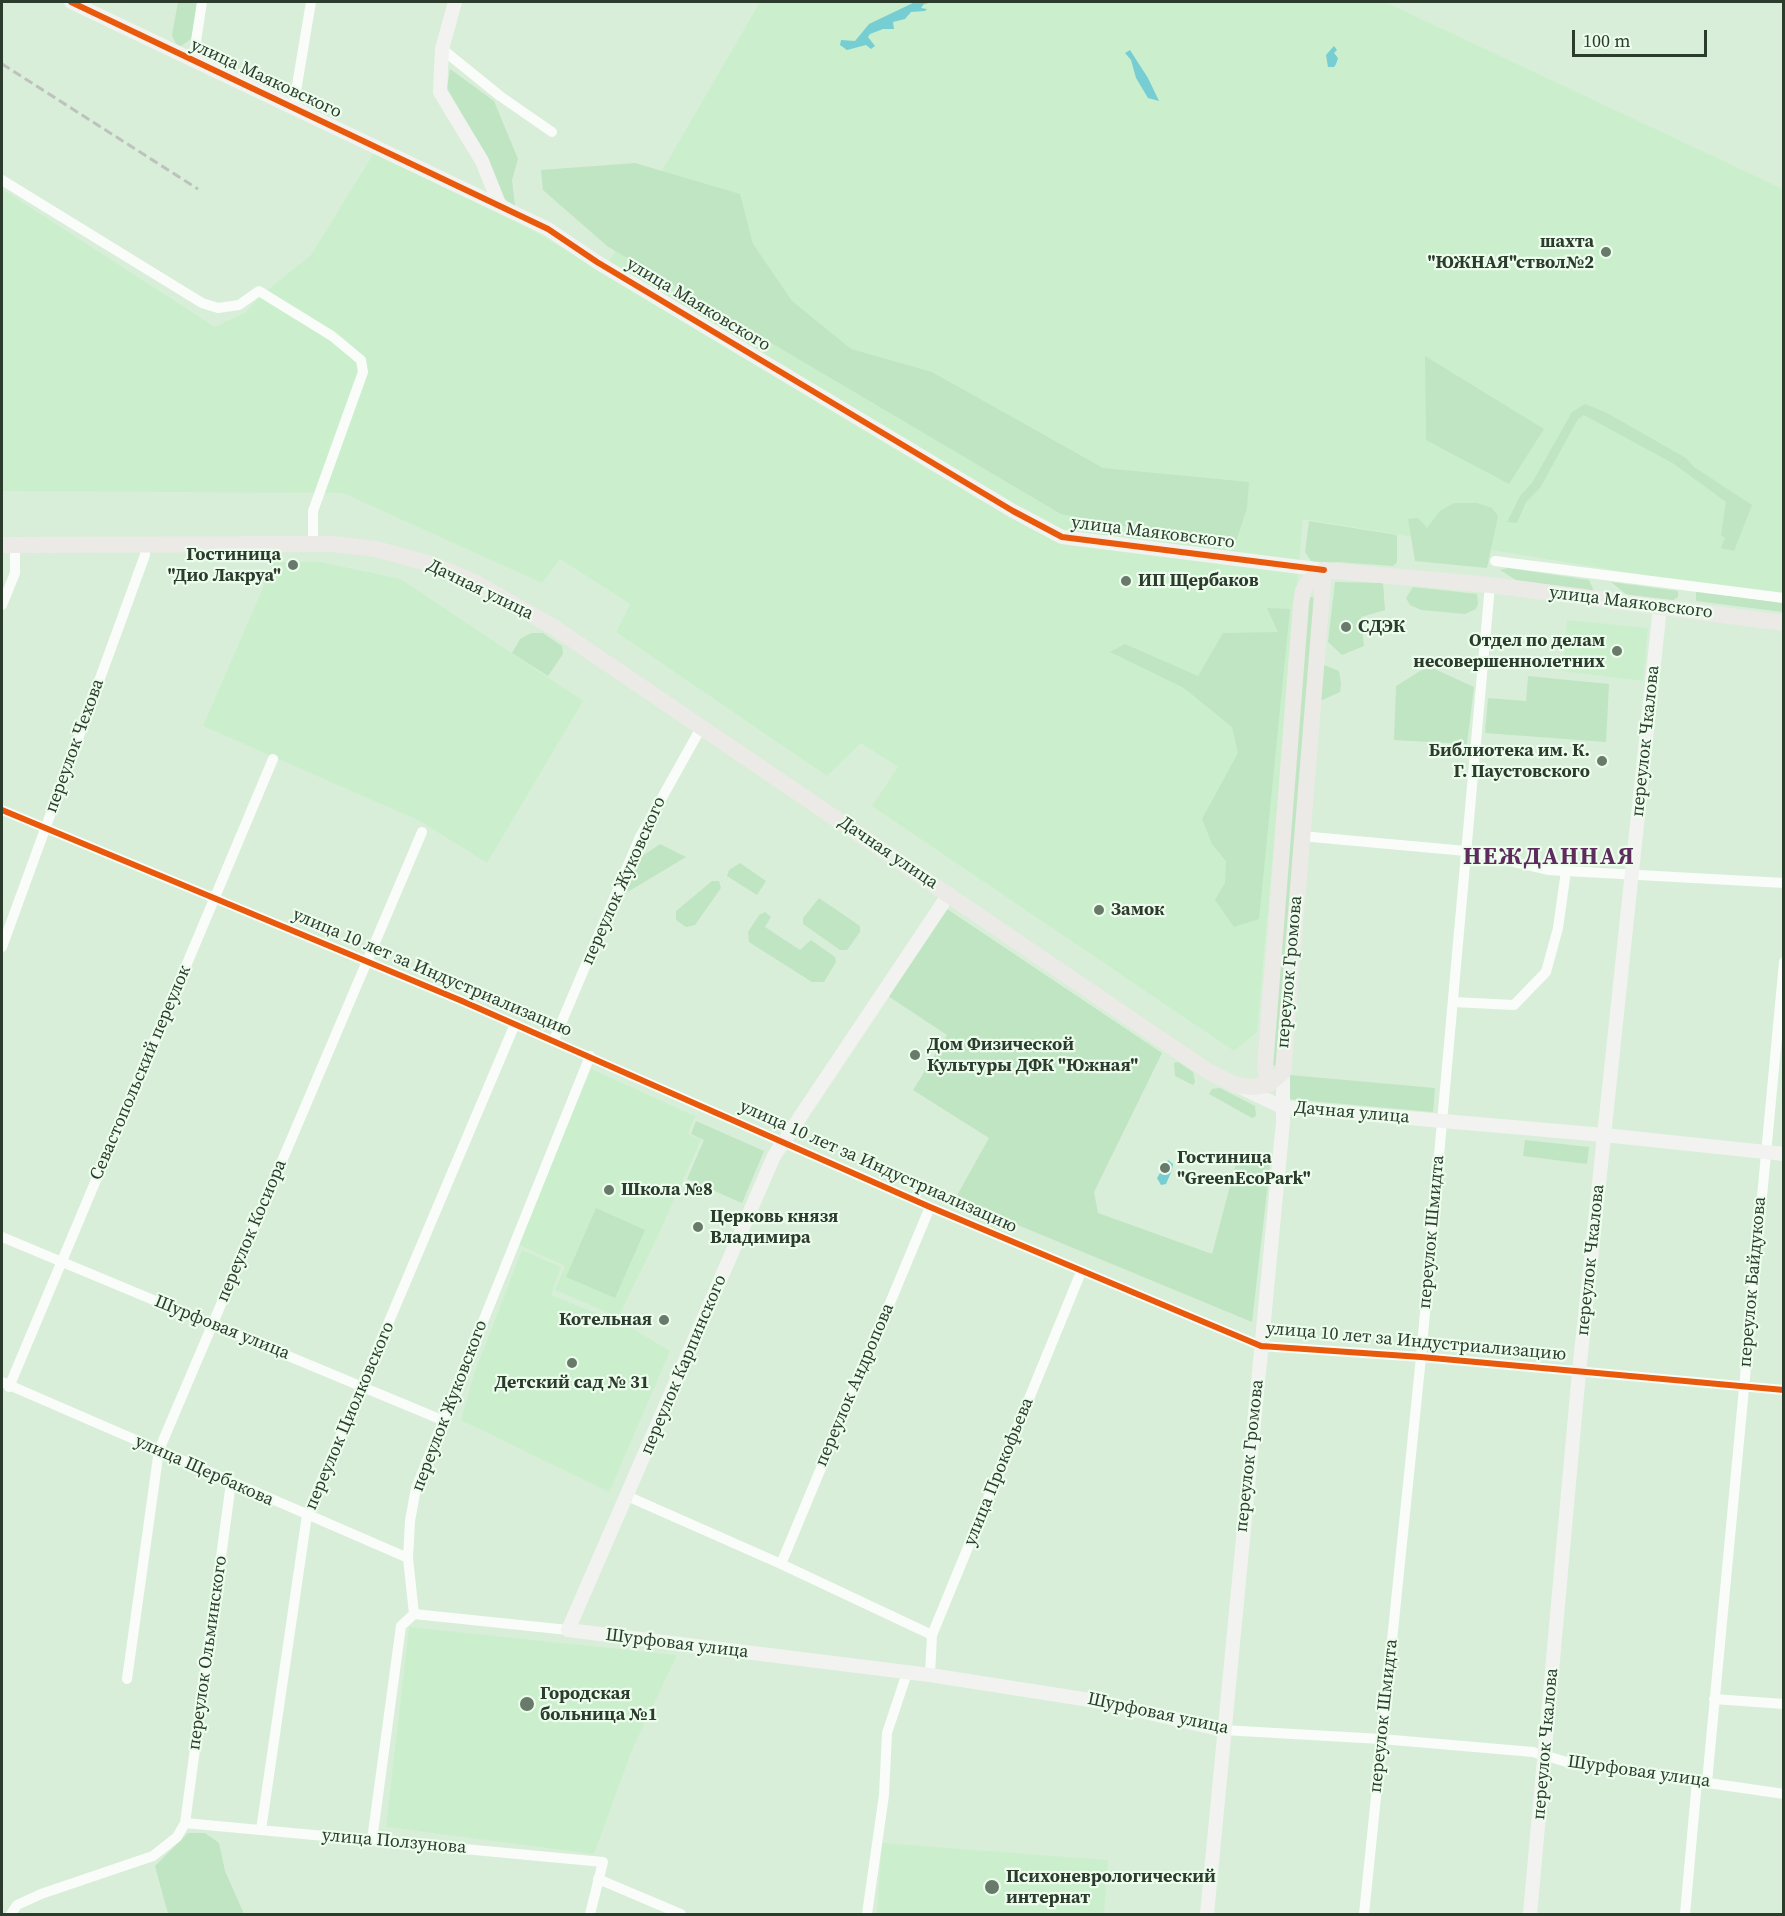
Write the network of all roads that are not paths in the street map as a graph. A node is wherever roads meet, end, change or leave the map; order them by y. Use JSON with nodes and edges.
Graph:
{"nodes":[{"id":1,"x":71,"y":2,"type":"edge"},
{"id":2,"x":202,"y":2,"type":"edge"},
{"id":3,"x":311,"y":2,"type":"edge"},
{"id":4,"x":455,"y":2,"type":"edge"},
{"id":5,"x":442,"y":49,"type":"junction"},
{"id":6,"x":193,"y":61,"type":"junction"},
{"id":7,"x":293,"y":108,"type":"junction"},
{"id":8,"x":552,"y":132,"type":"dead end"},
{"id":9,"x":2,"y":180,"type":"edge"},
{"id":10,"x":500,"y":206,"type":"junction"},
{"id":11,"x":313,"y":539,"type":"junction"},
{"id":12,"x":8,"y":541,"type":"edge"},
{"id":13,"x":145,"y":541,"type":"junction"},
{"id":14,"x":1495,"y":561,"type":"dead end"},
{"id":15,"x":1324,"y":570,"type":"junction"},
{"id":16,"x":1490,"y":585,"type":"junction"},
{"id":17,"x":1784,"y":598,"type":"edge"},
{"id":18,"x":2,"y":605,"type":"edge"},
{"id":19,"x":1660,"y":607,"type":"junction"},
{"id":20,"x":1784,"y":623,"type":"edge"},
{"id":21,"x":704,"y":723,"type":"junction"},
{"id":22,"x":273,"y":759,"type":"dead end"},
{"id":23,"x":2,"y":810,"type":"edge"},
{"id":24,"x":45,"y":828,"type":"junction"},
{"id":25,"x":422,"y":832,"type":"dead end"},
{"id":26,"x":1301,"y":836,"type":"junction"},
{"id":27,"x":1466,"y":851,"type":"junction"},
{"id":28,"x":1566,"y":871,"type":"junction"},
{"id":29,"x":1633,"y":874,"type":"junction"},
{"id":30,"x":1784,"y":883,"type":"edge"},
{"id":31,"x":951,"y":891,"type":"junction"},
{"id":32,"x":214,"y":898,"type":"junction"},
{"id":33,"x":2,"y":946,"type":"edge"},
{"id":34,"x":367,"y":962,"type":"junction"},
{"id":35,"x":1784,"y":962,"type":"edge"},
{"id":36,"x":1453,"y":1002,"type":"junction"},
{"id":37,"x":515,"y":1024,"type":"junction"},
{"id":38,"x":554,"y":1040,"type":"junction"},
{"id":39,"x":590,"y":1056,"type":"junction"},
{"id":40,"x":1265,"y":1068,"type":"junction"},
{"id":41,"x":1282,"y":1072,"type":"junction"},
{"id":42,"x":1236,"y":1081,"type":"junction"},
{"id":43,"x":1268,"y":1085,"type":"junction"},
{"id":44,"x":1282,"y":1107,"type":"junction"},
{"id":45,"x":1442,"y":1121,"type":"junction"},
{"id":46,"x":1604,"y":1135,"type":"junction"},
{"id":47,"x":783,"y":1142,"type":"junction"},
{"id":48,"x":1765,"y":1152,"type":"junction"},
{"id":49,"x":1784,"y":1154,"type":"edge"},
{"id":50,"x":930,"y":1207,"type":"junction"},
{"id":51,"x":2,"y":1237,"type":"edge"},
{"id":52,"x":62,"y":1261,"type":"junction"},
{"id":53,"x":1082,"y":1272,"type":"junction"},
{"id":54,"x":212,"y":1323,"type":"junction"},
{"id":55,"x":1261,"y":1346,"type":"junction"},
{"id":56,"x":1420,"y":1357,"type":"junction"},
{"id":57,"x":1579,"y":1372,"type":"junction"},
{"id":58,"x":5,"y":1384,"type":"edge"},
{"id":59,"x":363,"y":1386,"type":"junction"},
{"id":60,"x":1743,"y":1387,"type":"junction"},
{"id":61,"x":1784,"y":1390,"type":"edge"},
{"id":62,"x":442,"y":1420,"type":"junction"},
{"id":63,"x":159,"y":1450,"type":"junction"},
{"id":64,"x":231,"y":1483,"type":"junction"},
{"id":65,"x":627,"y":1496,"type":"junction"},
{"id":66,"x":307,"y":1515,"type":"junction"},
{"id":67,"x":408,"y":1558,"type":"junction"},
{"id":68,"x":781,"y":1564,"type":"junction"},
{"id":69,"x":414,"y":1614,"type":"junction"},
{"id":70,"x":568,"y":1630,"type":"junction"},
{"id":71,"x":932,"y":1635,"type":"junction"},
{"id":72,"x":907,"y":1673,"type":"junction"},
{"id":73,"x":930,"y":1675,"type":"junction"},
{"id":74,"x":127,"y":1679,"type":"dead end"},
{"id":75,"x":1714,"y":1699,"type":"junction"},
{"id":76,"x":1784,"y":1704,"type":"edge"},
{"id":77,"x":1223,"y":1730,"type":"junction"},
{"id":78,"x":1381,"y":1738,"type":"junction"},
{"id":79,"x":1545,"y":1757,"type":"junction"},
{"id":80,"x":1702,"y":1781,"type":"junction"},
{"id":81,"x":1784,"y":1794,"type":"edge"},
{"id":82,"x":185,"y":1823,"type":"junction"},
{"id":83,"x":261,"y":1830,"type":"junction"},
{"id":84,"x":372,"y":1840,"type":"junction"},
{"id":85,"x":598,"y":1879,"type":"junction"},
{"id":86,"x":10,"y":1914,"type":"edge"},
{"id":87,"x":590,"y":1914,"type":"edge"},
{"id":88,"x":681,"y":1914,"type":"edge"},
{"id":89,"x":867,"y":1914,"type":"edge"},
{"id":90,"x":1206,"y":1914,"type":"edge"},
{"id":91,"x":1364,"y":1914,"type":"edge"},
{"id":92,"x":1530,"y":1914,"type":"edge"},
{"id":93,"x":1685,"y":1914,"type":"edge"}],
"edges":[{"from":1,"to":6,"type":"street","name":"улица Маяковского"},
{"from":2,"to":6,"type":"street"},
{"from":3,"to":7,"type":"street"},
{"from":4,"to":5,"type":"street"},
{"from":5,"to":8,"type":"street"},
{"from":5,"to":10,"type":"street"},
{"from":6,"to":7,"type":"street","name":"улица Маяковского"},
{"from":7,"to":10,"type":"street","name":"улица Маяковского"},
{"from":9,"to":11,"type":"street"},
{"from":10,"to":15,"type":"street","name":"улица Маяковского"},
{"from":11,"to":13,"type":"main road","name":"Дачная улица"},
{"from":11,"to":21,"type":"main road","name":"Дачная улица"},
{"from":12,"to":13,"type":"main road","name":"Дачная улица"},
{"from":12,"to":18,"type":"street"},
{"from":13,"to":24,"type":"street","name":"переулок Чехова"},
{"from":14,"to":17,"type":"street","name":"улица Маяковского"},
{"from":15,"to":16,"type":"main road","name":"улица Маяковского"},
{"from":15,"to":26,"type":"main road","name":"переулок Громова"},
{"from":15,"to":40,"type":"main road","name":"переулок Громова"},
{"from":16,"to":19,"type":"main road","name":"улица Маяковского"},
{"from":16,"to":27,"type":"street","name":"переулок Шмидта"},
{"from":19,"to":20,"type":"main road","name":"улица Маяковского"},
{"from":19,"to":29,"type":"street","name":"переулок Чкалова"},
{"from":21,"to":31,"type":"main road","name":"Дачная улица"},
{"from":21,"to":38,"type":"street","name":"переулок Жуковского"},
{"from":22,"to":32,"type":"street","name":"Севастопольский переулок"},
{"from":23,"to":24,"type":"street","name":"улица 10 лет за Индустриализацию"},
{"from":24,"to":32,"type":"street","name":"улица 10 лет за Индустриализацию"},
{"from":24,"to":33,"type":"street","name":"переулок Чехова"},
{"from":25,"to":34,"type":"street","name":"переулок Косиора"},
{"from":26,"to":27,"type":"street"},
{"from":26,"to":41,"type":"main road","name":"переулок Громова"},
{"from":27,"to":28,"type":"street"},
{"from":27,"to":36,"type":"street","name":"переулок Шмидта"},
{"from":28,"to":29,"type":"street"},
{"from":28,"to":36,"type":"street"},
{"from":29,"to":30,"type":"street"},
{"from":29,"to":46,"type":"street","name":"переулок Чкалова"},
{"from":31,"to":42,"type":"main road","name":"Дачная улица"},
{"from":31,"to":47,"type":"street","name":"переулок Карпинского"},
{"from":32,"to":34,"type":"street","name":"улица 10 лет за Индустриализацию"},
{"from":32,"to":52,"type":"street","name":"Севастопольский переулок"},
{"from":34,"to":37,"type":"street","name":"улица 10 лет за Индустриализацию"},
{"from":34,"to":54,"type":"street","name":"переулок Косиора"},
{"from":35,"to":48,"type":"street","name":"переулок Байдукова"},
{"from":36,"to":45,"type":"street","name":"переулок Шмидта"},
{"from":37,"to":38,"type":"street","name":"улица 10 лет за Индустриализацию"},
{"from":37,"to":59,"type":"street","name":"переулок Циолковского"},
{"from":38,"to":39,"type":"street","name":"улица 10 лет за Индустриализацию"},
{"from":39,"to":47,"type":"street","name":"улица 10 лет за Индустриализацию"},
{"from":39,"to":62,"type":"street","name":"переулок Жуковского"},
{"from":40,"to":42,"type":"main road","name":"переулок Громова"},
{"from":40,"to":43,"type":"main road"},
{"from":41,"to":43,"type":"main road"},
{"from":41,"to":44,"type":"street","name":"переулок Громова"},
{"from":42,"to":43,"type":"main road"},
{"from":42,"to":44,"type":"street","name":"Дачная улица"},
{"from":43,"to":44,"type":"street"},
{"from":44,"to":45,"type":"street","name":"Дачная улица"},
{"from":44,"to":55,"type":"street","name":"переулок Громова"},
{"from":45,"to":46,"type":"street","name":"Дачная улица"},
{"from":45,"to":56,"type":"street","name":"переулок Шмидта"},
{"from":46,"to":48,"type":"street","name":"Дачная улица"},
{"from":46,"to":57,"type":"street","name":"переулок Чкалова"},
{"from":47,"to":50,"type":"street","name":"улица 10 лет за Индустриализацию"},
{"from":47,"to":65,"type":"street","name":"переулок Карпинского"},
{"from":48,"to":49,"type":"street","name":"Дачная улица"},
{"from":48,"to":60,"type":"street","name":"переулок Байдукова"},
{"from":50,"to":53,"type":"street","name":"улица 10 лет за Индустриализацию"},
{"from":50,"to":68,"type":"street","name":"переулок Андропова"},
{"from":51,"to":52,"type":"street","name":"Шурфовая улица"},
{"from":52,"to":54,"type":"street","name":"Шурфовая улица"},
{"from":52,"to":58,"type":"street","name":"Севастопольский переулок"},
{"from":53,"to":55,"type":"street","name":"улица 10 лет за Индустриализацию"},
{"from":53,"to":71,"type":"street","name":"улица Прокофьева"},
{"from":54,"to":59,"type":"street","name":"Шурфовая улица"},
{"from":54,"to":63,"type":"street","name":"переулок Косиора"},
{"from":55,"to":56,"type":"street","name":"улица 10 лет за Индустриализацию"},
{"from":55,"to":77,"type":"street","name":"переулок Громова"},
{"from":56,"to":57,"type":"street","name":"улица 10 лет за Индустриализацию"},
{"from":56,"to":78,"type":"street","name":"переулок Шмидта"},
{"from":57,"to":60,"type":"street","name":"улица 10 лет за Индустриализацию"},
{"from":57,"to":79,"type":"street","name":"переулок Чкалова"},
{"from":58,"to":63,"type":"street","name":"улица Щербакова"},
{"from":59,"to":62,"type":"street","name":"Шурфовая улица"},
{"from":59,"to":66,"type":"street","name":"переулок Циолковского"},
{"from":60,"to":61,"type":"street","name":"улица 10 лет за Индустриализацию"},
{"from":60,"to":75,"type":"street","name":"переулок Байдукова"},
{"from":62,"to":67,"type":"street","name":"переулок Жуковского"},
{"from":63,"to":64,"type":"street","name":"улица Щербакова"},
{"from":63,"to":74,"type":"street","name":"переулок Косиора"},
{"from":64,"to":66,"type":"street","name":"улица Щербакова"},
{"from":64,"to":82,"type":"street","name":"переулок Ольминского"},
{"from":65,"to":68,"type":"street"},
{"from":65,"to":70,"type":"street","name":"переулок Карпинского"},
{"from":66,"to":67,"type":"street","name":"улица Щербакова"},
{"from":66,"to":83,"type":"street","name":"переулок Циолковского"},
{"from":67,"to":69,"type":"street","name":"переулок Жуковского"},
{"from":68,"to":71,"type":"street"},
{"from":69,"to":70,"type":"street"},
{"from":69,"to":84,"type":"street"},
{"from":70,"to":72,"type":"street","name":"Шурфовая улица"},
{"from":71,"to":73,"type":"street","name":"улица Прокофьева"},
{"from":72,"to":73,"type":"street","name":"Шурфовая улица"},
{"from":72,"to":89,"type":"street"},
{"from":73,"to":77,"type":"street","name":"Шурфовая улица"},
{"from":75,"to":76,"type":"street"},
{"from":75,"to":80,"type":"street","name":"переулок Байдукова"},
{"from":77,"to":78,"type":"street","name":"Шурфовая улица"},
{"from":77,"to":90,"type":"street","name":"переулок Громова"},
{"from":78,"to":79,"type":"street","name":"Шурфовая улица"},
{"from":78,"to":91,"type":"street","name":"переулок Шмидта"},
{"from":79,"to":80,"type":"street","name":"Шурфовая улица"},
{"from":79,"to":92,"type":"street","name":"переулок Чкалова"},
{"from":80,"to":81,"type":"street","name":"Шурфовая улица"},
{"from":80,"to":93,"type":"street","name":"переулок Байдукова"},
{"from":82,"to":83,"type":"street","name":"улица Ползунова"},
{"from":82,"to":86,"type":"street"},
{"from":83,"to":84,"type":"street","name":"улица Ползунова"},
{"from":84,"to":85,"type":"street","name":"улица Ползунова"},
{"from":85,"to":87,"type":"street"},
{"from":85,"to":88,"type":"street"}]}
